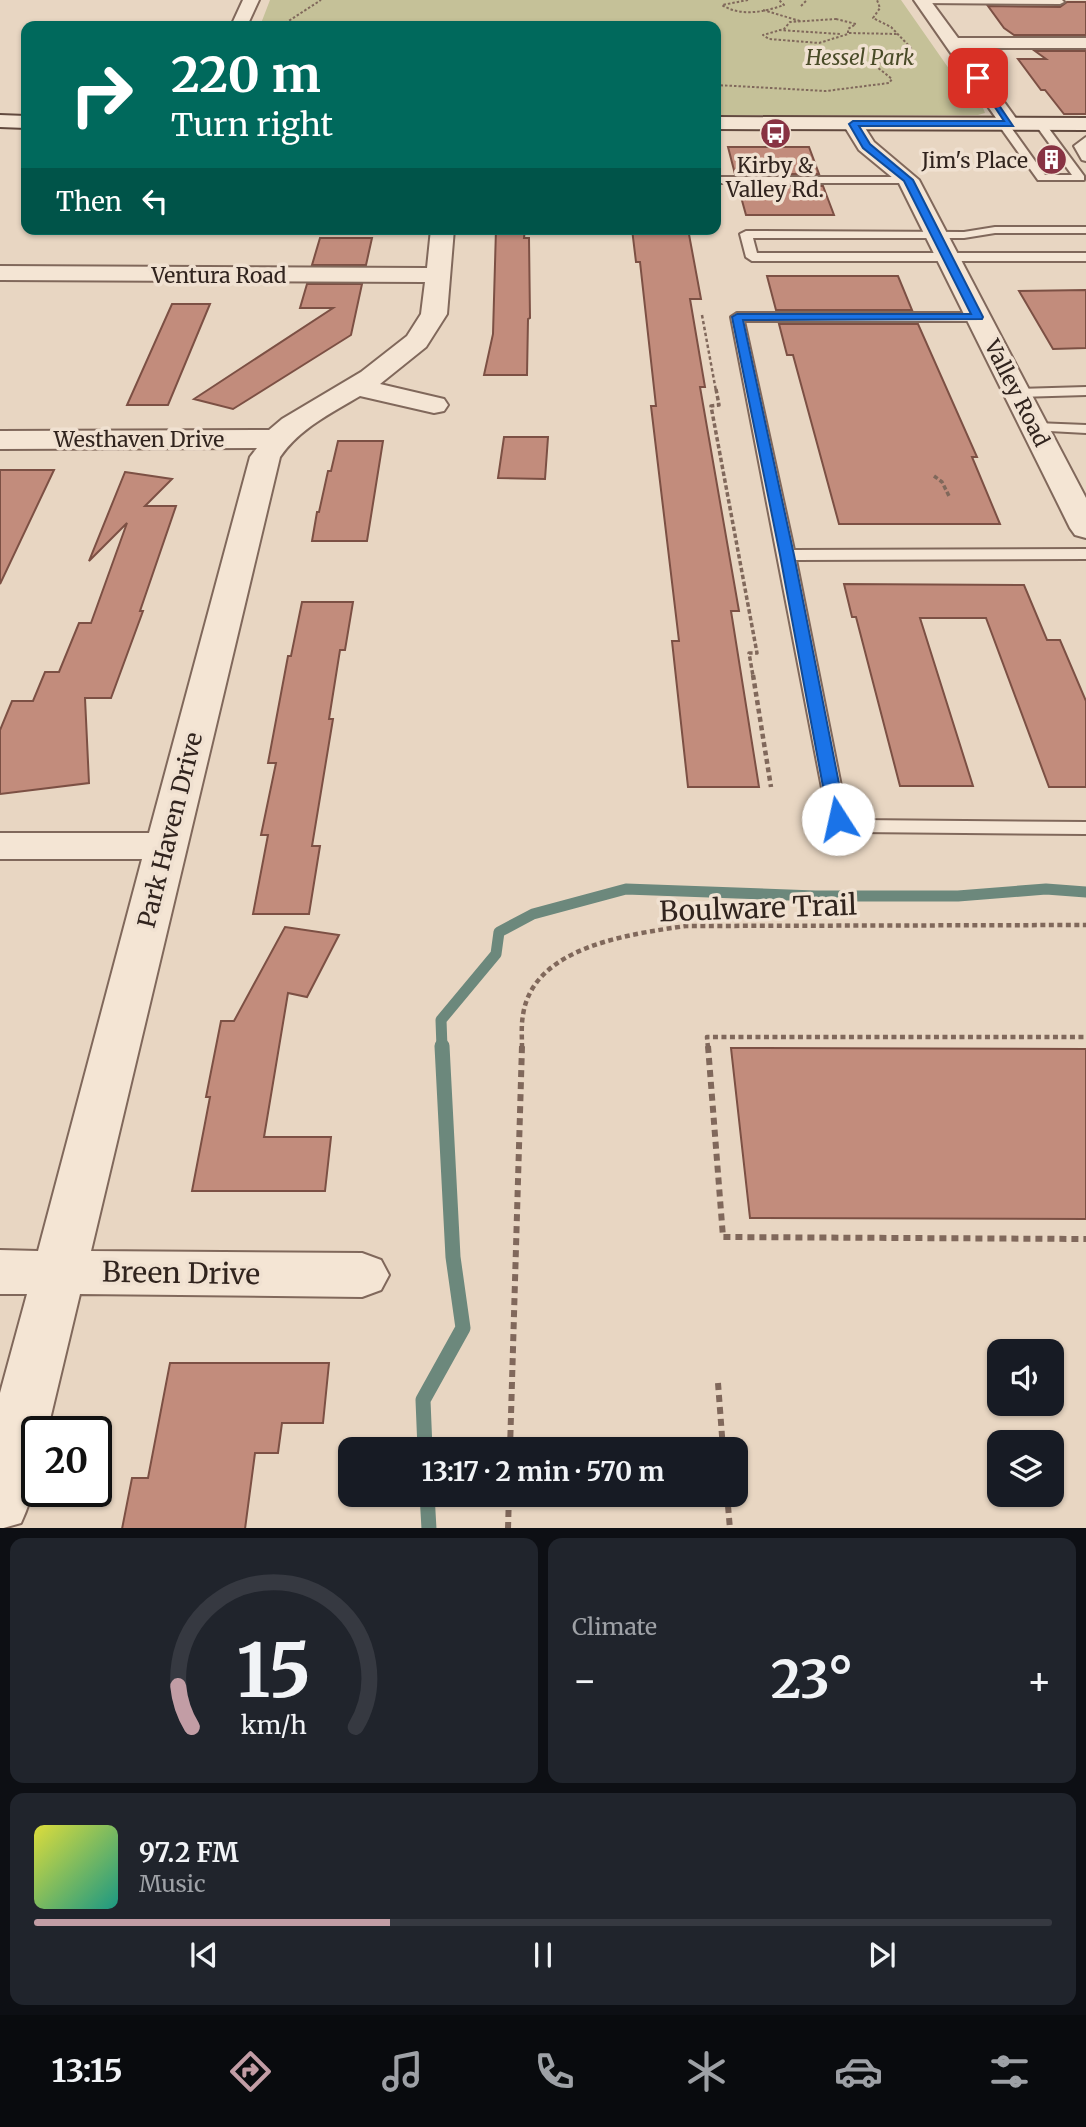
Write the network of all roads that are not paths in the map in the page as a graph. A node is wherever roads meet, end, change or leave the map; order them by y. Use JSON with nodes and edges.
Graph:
{"nodes":[{"id":1,"x":251,"y":0,"type":"edge"},
{"id":2,"x":923,"y":1,"type":"edge"},
{"id":3,"x":1060,"y":2,"type":"edge"},
{"id":4,"x":241,"y":21,"type":"edge"},
{"id":5,"x":953,"y":43,"type":"junction"},
{"id":6,"x":1086,"y":43,"type":"edge"},
{"id":7,"x":0,"y":121,"type":"edge"},
{"id":8,"x":21,"y":122,"type":"edge"},
{"id":9,"x":721,"y":123,"type":"edge"},
{"id":10,"x":853,"y":124,"type":"junction"},
{"id":11,"x":1007,"y":124,"type":"junction"},
{"id":12,"x":1040,"y":124,"type":"junction"},
{"id":13,"x":1084,"y":131,"type":"edge"},
{"id":14,"x":1086,"y":158,"type":"edge"},
{"id":15,"x":721,"y":180,"type":"edge"},
{"id":16,"x":908,"y":180,"type":"junction"},
{"id":17,"x":1086,"y":230,"type":"edge"},
{"id":18,"x":442,"y":235,"type":"edge"},
{"id":19,"x":942,"y":246,"type":"junction"},
{"id":20,"x":1086,"y":257,"type":"edge"},
{"id":21,"x":0,"y":273,"type":"edge"},
{"id":22,"x":437,"y":275,"type":"junction"},
{"id":23,"x":978,"y":317,"type":"junction"},
{"id":24,"x":355,"y":387,"type":"junction"},
{"id":25,"x":1086,"y":391,"type":"edge"},
{"id":26,"x":1018,"y":393,"type":"junction"},
{"id":27,"x":434,"y":405,"type":"dead end"},
{"id":28,"x":1036,"y":427,"type":"junction"},
{"id":29,"x":1086,"y":429,"type":"edge"},
{"id":30,"x":278,"y":439,"type":"junction"},
{"id":31,"x":0,"y":440,"type":"edge"},
{"id":32,"x":1086,"y":528,"type":"edge"},
{"id":33,"x":1086,"y":554,"type":"edge"},
{"id":34,"x":787,"y":555,"type":"junction"},
{"id":35,"x":1086,"y":828,"type":"edge"},
{"id":36,"x":0,"y":846,"type":"edge"},
{"id":37,"x":164,"y":846,"type":"junction"},
{"id":38,"x":0,"y":1272,"type":"edge"},
{"id":39,"x":60,"y":1272,"type":"junction"},
{"id":40,"x":362,"y":1275,"type":"dead end"},
{"id":41,"x":0,"y":1504,"type":"edge"}],
"edges":[{"from":1,"to":4,"type":"street"},
{"from":2,"to":3,"type":"lane"},
{"from":2,"to":5,"type":"street"},
{"from":5,"to":6,"type":"street"},
{"from":5,"to":11,"type":"street"},
{"from":7,"to":8,"type":"street"},
{"from":9,"to":10,"type":"street"},
{"from":10,"to":11,"type":"street"},
{"from":10,"to":16,"type":"street","name":"Valley Road"},
{"from":11,"to":12,"type":"street"},
{"from":11,"to":12,"type":"lane"},
{"from":12,"to":13,"type":"street"},
{"from":13,"to":14,"type":"lane"},
{"from":15,"to":16,"type":"lane"},
{"from":16,"to":19,"type":"street","name":"Valley Road"},
{"from":17,"to":19,"type":"lane"},
{"from":18,"to":22,"type":"street","name":"Park Haven Drive"},
{"from":19,"to":19,"type":"lane"},
{"from":19,"to":20,"type":"lane"},
{"from":19,"to":23,"type":"street","name":"Valley Road"},
{"from":21,"to":22,"type":"street","name":"Ventura Road"},
{"from":22,"to":24,"type":"street","name":"Park Haven Drive"},
{"from":23,"to":26,"type":"street","name":"Valley Road"},
{"from":23,"to":34,"type":"lane"},
{"from":24,"to":27,"type":"street"},
{"from":24,"to":30,"type":"street","name":"Park Haven Drive"},
{"from":25,"to":26,"type":"lane"},
{"from":26,"to":28,"type":"street","name":"Valley Road"},
{"from":28,"to":29,"type":"lane"},
{"from":28,"to":32,"type":"street","name":"Valley Road"},
{"from":30,"to":31,"type":"street","name":"Westhaven Drive"},
{"from":30,"to":37,"type":"street","name":"Park Haven Drive"},
{"from":33,"to":34,"type":"lane"},
{"from":34,"to":35,"type":"lane"},
{"from":36,"to":37,"type":"street"},
{"from":37,"to":39,"type":"street","name":"Park Haven Drive"},
{"from":38,"to":39,"type":"street","name":"Breen Drive"},
{"from":39,"to":40,"type":"street","name":"Breen Drive"},
{"from":39,"to":41,"type":"street","name":"Park Haven Drive"}]}
